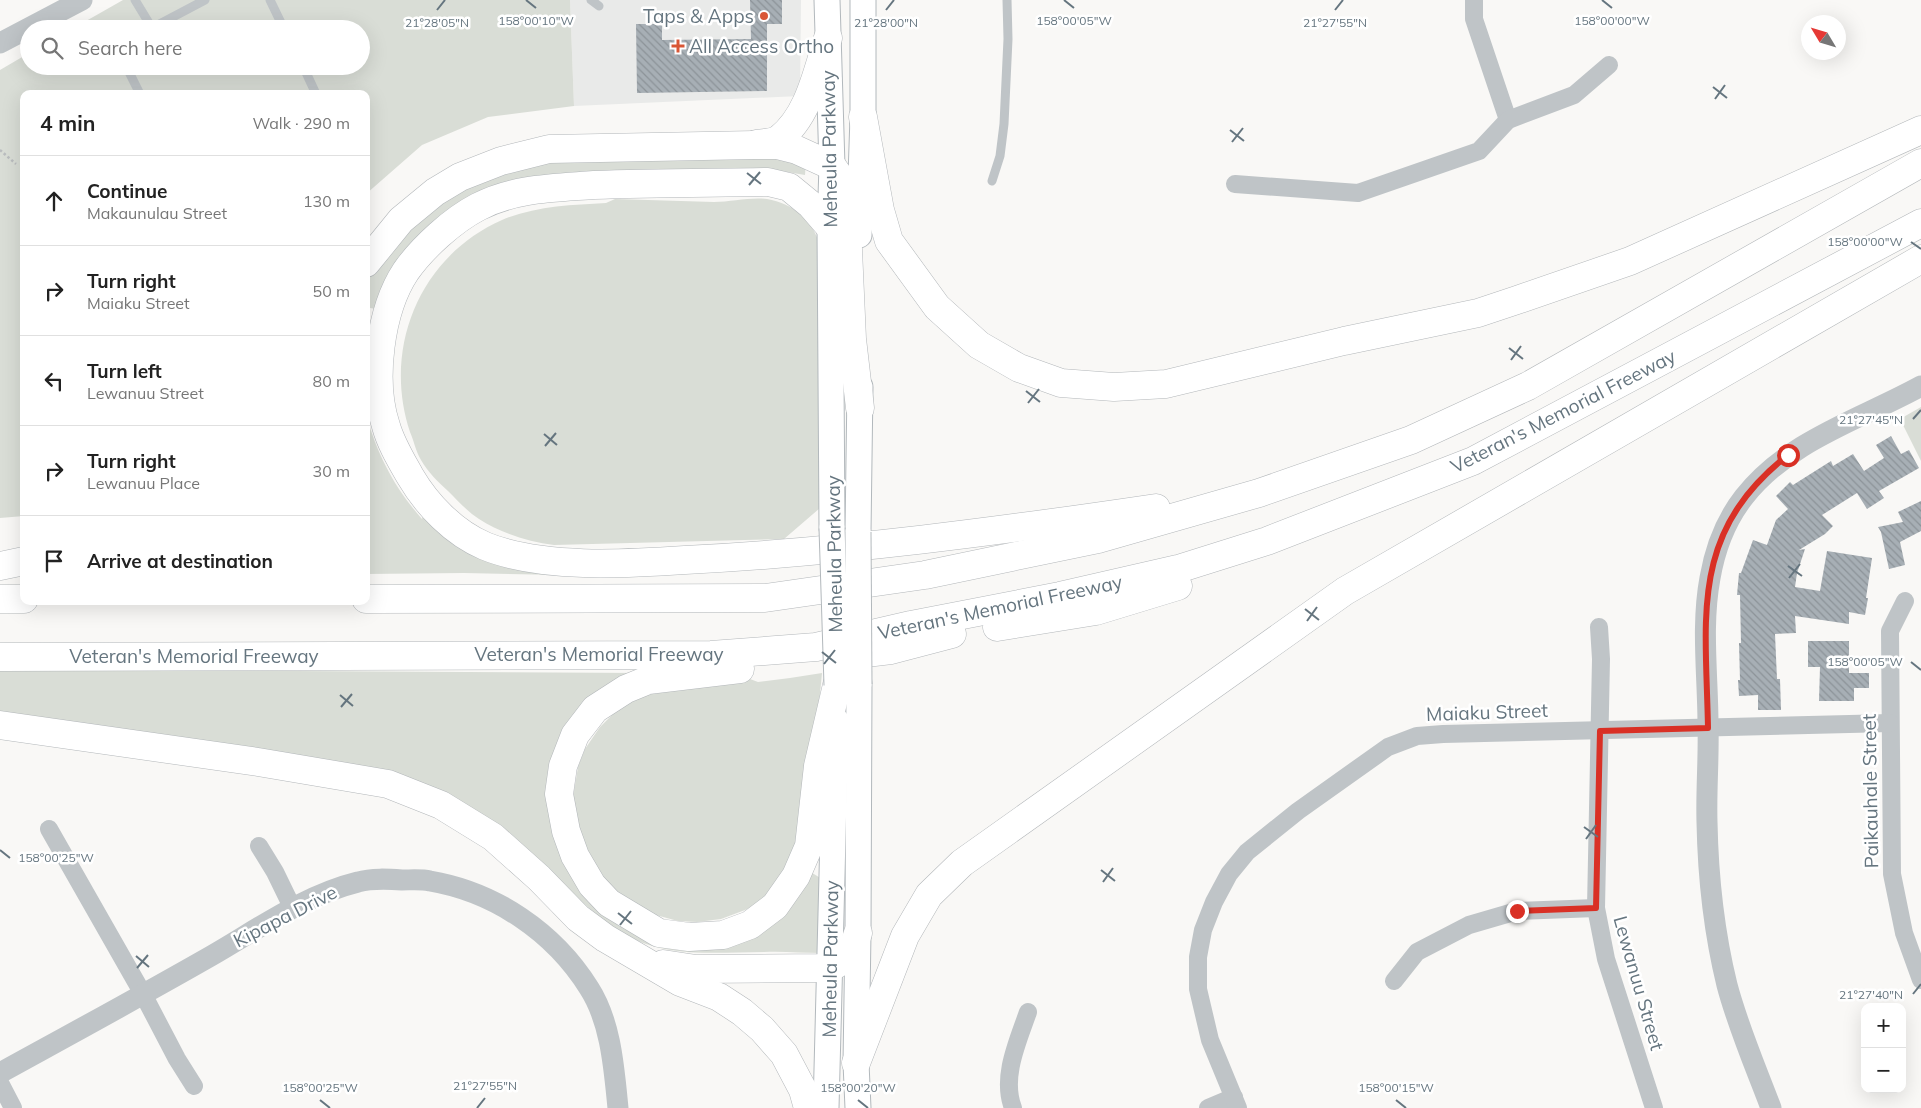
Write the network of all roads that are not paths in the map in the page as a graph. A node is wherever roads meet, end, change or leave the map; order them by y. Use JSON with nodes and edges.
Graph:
{"nodes":[{"id":1,"x":82,"y":0,"type":"edge"},
{"id":2,"x":135,"y":0,"type":"edge"},
{"id":3,"x":205,"y":0,"type":"edge"},
{"id":4,"x":270,"y":0,"type":"edge"},
{"id":5,"x":591,"y":0,"type":"edge"},
{"id":6,"x":827,"y":0,"type":"edge"},
{"id":7,"x":863,"y":0,"type":"edge"},
{"id":8,"x":1007,"y":0,"type":"edge"},
{"id":9,"x":1474,"y":0,"type":"edge"},
{"id":10,"x":599,"y":6,"type":"dead end"},
{"id":11,"x":44,"y":20,"type":"edge"},
{"id":12,"x":146,"y":20,"type":"edge"},
{"id":13,"x":166,"y":20,"type":"edge"},
{"id":14,"x":280,"y":20,"type":"edge"},
{"id":15,"x":20,"y":33,"type":"edge"},
{"id":16,"x":828,"y":38,"type":"junction"},
{"id":17,"x":0,"y":43,"type":"edge"},
{"id":18,"x":1610,"y":65,"type":"dead end"},
{"id":19,"x":130,"y":75,"type":"edge"},
{"id":20,"x":306,"y":75,"type":"edge"},
{"id":21,"x":138,"y":90,"type":"edge"},
{"id":22,"x":314,"y":90,"type":"edge"},
{"id":23,"x":863,"y":117,"type":"junction"},
{"id":24,"x":1508,"y":120,"type":"junction"},
{"id":25,"x":1921,"y":130,"type":"edge"},
{"id":26,"x":755,"y":144,"type":"junction"},
{"id":27,"x":1921,"y":164,"type":"edge"},
{"id":28,"x":832,"y":166,"type":"junction"},
{"id":29,"x":992,"y":181,"type":"dead end"},
{"id":30,"x":1235,"y":184,"type":"dead end"},
{"id":31,"x":1921,"y":223,"type":"edge"},
{"id":32,"x":830,"y":227,"type":"junction"},
{"id":33,"x":370,"y":257,"type":"edge"},
{"id":34,"x":1921,"y":258,"type":"edge"},
{"id":35,"x":1921,"y":386,"type":"edge"},
{"id":36,"x":860,"y":408,"type":"junction"},
{"id":37,"x":1474,"y":461,"type":"junction"},
{"id":38,"x":1259,"y":493,"type":"junction"},
{"id":39,"x":20,"y":562,"type":"edge"},
{"id":40,"x":0,"y":566,"type":"edge"},
{"id":41,"x":0,"y":599,"type":"edge"},
{"id":42,"x":20,"y":599,"type":"edge"},
{"id":43,"x":370,"y":599,"type":"edge"},
{"id":44,"x":1905,"y":601,"type":"dead end"},
{"id":45,"x":1599,"y":627,"type":"dead end"},
{"id":46,"x":0,"y":657,"type":"edge"},
{"id":47,"x":848,"y":685,"type":"junction"},
{"id":48,"x":1890,"y":723,"type":"junction"},
{"id":49,"x":0,"y":725,"type":"edge"},
{"id":50,"x":1708,"y":728,"type":"junction"},
{"id":51,"x":1600,"y":731,"type":"junction"},
{"id":52,"x":50,"y":829,"type":"dead end"},
{"id":53,"x":259,"y":846,"type":"dead end"},
{"id":54,"x":1596,"y":908,"type":"junction"},
{"id":55,"x":293,"y":909,"type":"junction"},
{"id":56,"x":858,"y":933,"type":"junction"},
{"id":57,"x":628,"y":953,"type":"junction"},
{"id":58,"x":830,"y":968,"type":"junction"},
{"id":59,"x":1921,"y":980,"type":"edge"},
{"id":60,"x":1394,"y":982,"type":"dead end"},
{"id":61,"x":143,"y":994,"type":"junction"},
{"id":62,"x":1028,"y":1012,"type":"dead end"},
{"id":63,"x":856,"y":1063,"type":"junction"},
{"id":64,"x":0,"y":1073,"type":"edge"},
{"id":65,"x":0,"y":1083,"type":"edge"},
{"id":66,"x":194,"y":1086,"type":"dead end"},
{"id":67,"x":1236,"y":1102,"type":"edge"},
{"id":68,"x":13,"y":1108,"type":"edge"},
{"id":69,"x":618,"y":1108,"type":"edge"},
{"id":70,"x":808,"y":1108,"type":"edge"},
{"id":71,"x":826,"y":1108,"type":"edge"},
{"id":72,"x":858,"y":1108,"type":"edge"},
{"id":73,"x":1013,"y":1108,"type":"edge"},
{"id":74,"x":1208,"y":1108,"type":"edge"},
{"id":75,"x":1654,"y":1108,"type":"edge"},
{"id":76,"x":1771,"y":1108,"type":"edge"}],
"edges":[{"from":1,"to":11,"type":"street"},
{"from":2,"to":12,"type":"lane"},
{"from":3,"to":13,"type":"lane"},
{"from":4,"to":14,"type":"lane"},
{"from":5,"to":10,"type":"lane"},
{"from":6,"to":16,"type":"main road","name":"Meheula Parkway"},
{"from":7,"to":23,"type":"main road","name":"Meheula Parkway"},
{"from":8,"to":29,"type":"lane"},
{"from":9,"to":24,"type":"street"},
{"from":15,"to":17,"type":"street"},
{"from":16,"to":26,"type":"highway"},
{"from":16,"to":28,"type":"main road","name":"Meheula Parkway"},
{"from":18,"to":24,"type":"street"},
{"from":19,"to":21,"type":"lane"},
{"from":20,"to":22,"type":"lane"},
{"from":23,"to":25,"type":"highway"},
{"from":23,"to":36,"type":"main road","name":"Meheula Parkway"},
{"from":24,"to":30,"type":"street"},
{"from":26,"to":28,"type":"highway"},
{"from":26,"to":33,"type":"highway"},
{"from":27,"to":38,"type":"highway","name":"Veteran's Memorial Freeway"},
{"from":28,"to":32,"type":"main road","name":"Meheula Parkway"},
{"from":28,"to":36,"type":"highway"},
{"from":31,"to":37,"type":"highway","name":"Veteran's Memorial Freeway"},
{"from":32,"to":38,"type":"highway"},
{"from":32,"to":47,"type":"main road","name":"Meheula Parkway","bridge":true},
{"from":34,"to":63,"type":"highway"},
{"from":35,"to":50,"type":"street"},
{"from":36,"to":47,"type":"main road","name":"Meheula Parkway","bridge":true},
{"from":37,"to":46,"type":"highway","name":"Veteran's Memorial Freeway"},
{"from":37,"to":47,"type":"highway"},
{"from":38,"to":43,"type":"highway","name":"Veteran's Memorial Freeway"},
{"from":39,"to":40,"type":"highway"},
{"from":41,"to":42,"type":"highway"},
{"from":44,"to":48,"type":"street","name":"Paikauhale Street"},
{"from":45,"to":51,"type":"street","name":"Lewanuu Street"},
{"from":47,"to":56,"type":"main road","name":"Meheula Parkway"},
{"from":47,"to":58,"type":"main road","name":"Meheula Parkway"},
{"from":48,"to":50,"type":"street","name":"Maiaku Street"},
{"from":48,"to":59,"type":"street","name":"Paikauhale Street"},
{"from":49,"to":57,"type":"highway"},
{"from":50,"to":51,"type":"street","name":"Maiaku Street"},
{"from":50,"to":76,"type":"street"},
{"from":51,"to":54,"type":"street","name":"Lewanuu Street"},
{"from":51,"to":67,"type":"street","name":"Maiaku Street"},
{"from":52,"to":61,"type":"street"},
{"from":53,"to":55,"type":"street"},
{"from":54,"to":60,"type":"street"},
{"from":54,"to":75,"type":"street","name":"Lewanuu Street"},
{"from":55,"to":61,"type":"street","name":"Kipapa Drive"},
{"from":55,"to":69,"type":"street","name":"Kipapa Drive"},
{"from":56,"to":58,"type":"highway"},
{"from":56,"to":63,"type":"main road","name":"Meheula Parkway"},
{"from":57,"to":58,"type":"highway"},
{"from":57,"to":70,"type":"highway"},
{"from":58,"to":71,"type":"main road","name":"Meheula Parkway"},
{"from":61,"to":64,"type":"street","name":"Kipapa Drive"},
{"from":61,"to":66,"type":"street"},
{"from":62,"to":73,"type":"street"},
{"from":63,"to":72,"type":"main road","name":"Meheula Parkway"},
{"from":65,"to":68,"type":"street"},
{"from":67,"to":74,"type":"street"}]}
